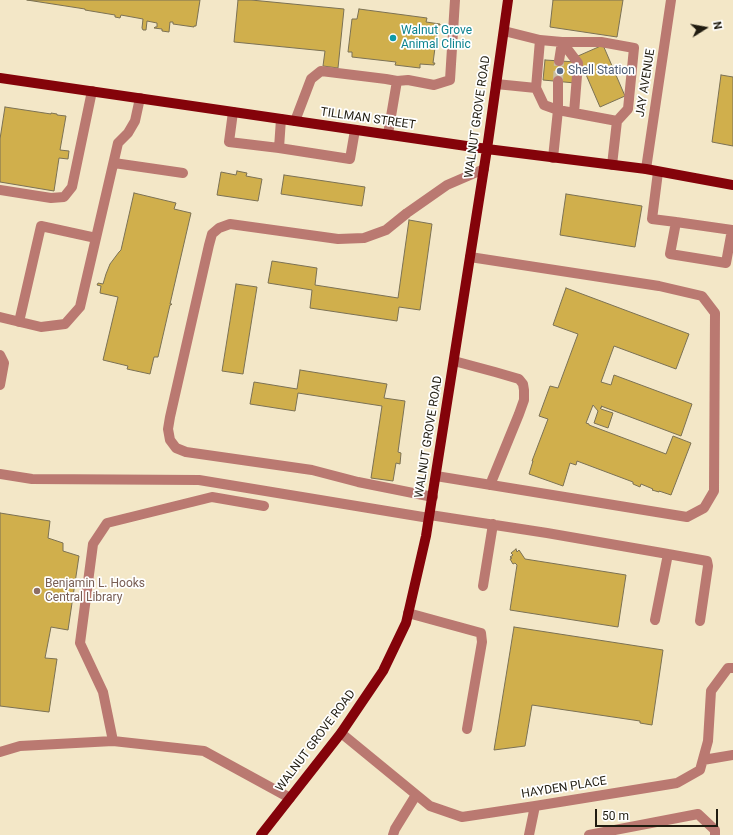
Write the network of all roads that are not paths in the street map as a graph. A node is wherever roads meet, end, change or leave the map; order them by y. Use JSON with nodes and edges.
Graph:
{"nodes":[{"id":1,"x":455,"y":0,"type":"edge"},
{"id":2,"x":508,"y":0,"type":"edge"},
{"id":3,"x":671,"y":0,"type":"edge"},
{"id":4,"x":504,"y":31,"type":"junction"},
{"id":5,"x":540,"y":40,"type":"junction"},
{"id":6,"x":562,"y":42,"type":"junction"},
{"id":7,"x":559,"y":61,"type":"tunnel mouth"},
{"id":8,"x":0,"y":78,"type":"edge"},
{"id":9,"x":397,"y":81,"type":"junction"},
{"id":10,"x":558,"y":81,"type":"tunnel mouth"},
{"id":11,"x":496,"y":84,"type":"junction"},
{"id":12,"x":536,"y":88,"type":"junction"},
{"id":13,"x":92,"y":91,"type":"junction"},
{"id":14,"x":140,"y":98,"type":"junction"},
{"id":15,"x":558,"y":110,"type":"junction"},
{"id":16,"x":232,"y":112,"type":"junction"},
{"id":17,"x":574,"y":113,"type":"junction"},
{"id":18,"x":281,"y":119,"type":"junction"},
{"id":19,"x":295,"y":121,"type":"junction"},
{"id":20,"x":617,"y":121,"type":"junction"},
{"id":21,"x":355,"y":130,"type":"junction"},
{"id":22,"x":388,"y":134,"type":"junction"},
{"id":23,"x":279,"y":148,"type":"junction"},
{"id":24,"x":487,"y":149,"type":"junction"},
{"id":25,"x":553,"y":158,"type":"junction"},
{"id":26,"x":114,"y":163,"type":"junction"},
{"id":27,"x":612,"y":165,"type":"junction"},
{"id":28,"x":484,"y":169,"type":"junction"},
{"id":29,"x":646,"y":170,"type":"junction"},
{"id":30,"x":658,"y":172,"type":"junction"},
{"id":31,"x":183,"y":173,"type":"dead end"},
{"id":32,"x":733,"y":185,"type":"edge"},
{"id":33,"x":0,"y":190,"type":"edge"},
{"id":34,"x":676,"y":222,"type":"junction"},
{"id":35,"x":96,"y":238,"type":"junction"},
{"id":36,"x":470,"y":257,"type":"junction"},
{"id":37,"x":0,"y":317,"type":"edge"},
{"id":38,"x":19,"y":322,"type":"junction"},
{"id":39,"x":0,"y":355,"type":"edge"},
{"id":40,"x":454,"y":362,"type":"junction"},
{"id":41,"x":0,"y":385,"type":"edge"},
{"id":42,"x":0,"y":474,"type":"edge"},
{"id":43,"x":436,"y":476,"type":"junction"},
{"id":44,"x":490,"y":485,"type":"junction"},
{"id":45,"x":432,"y":497,"type":"junction"},
{"id":46,"x":264,"y":506,"type":"dead end"},
{"id":47,"x":429,"y":517,"type":"junction"},
{"id":48,"x":492,"y":524,"type":"junction"},
{"id":49,"x":668,"y":554,"type":"junction"},
{"id":50,"x":483,"y":586,"type":"dead end"},
{"id":51,"x":408,"y":613,"type":"junction"},
{"id":52,"x":655,"y":620,"type":"dead end"},
{"id":53,"x":700,"y":621,"type":"dead end"},
{"id":54,"x":733,"y":668,"type":"edge"},
{"id":55,"x":467,"y":730,"type":"dead end"},
{"id":56,"x":341,"y":733,"type":"junction"},
{"id":57,"x":113,"y":741,"type":"junction"},
{"id":58,"x":0,"y":752,"type":"edge"},
{"id":59,"x":733,"y":755,"type":"edge"},
{"id":60,"x":703,"y":760,"type":"junction"},
{"id":61,"x":416,"y":795,"type":"junction"},
{"id":62,"x":290,"y":798,"type":"junction"},
{"id":63,"x":535,"y":806,"type":"junction"},
{"id":64,"x":261,"y":835,"type":"edge"},
{"id":65,"x":393,"y":835,"type":"edge"},
{"id":66,"x":529,"y":835,"type":"edge"},
{"id":67,"x":589,"y":835,"type":"edge"},
{"id":68,"x":716,"y":835,"type":"edge"}],
"edges":[{"from":1,"to":9,"type":"street"},
{"from":2,"to":4,"type":"main road","name":"WALNUT GROVE ROAD"},
{"from":3,"to":29,"type":"street","name":"JAY AVENUE"},
{"from":4,"to":5,"type":"street"},
{"from":4,"to":11,"type":"main road","name":"WALNUT GROVE ROAD"},
{"from":5,"to":6,"type":"street"},
{"from":5,"to":12,"type":"street"},
{"from":6,"to":7,"type":"street"},
{"from":6,"to":17,"type":"street"},
{"from":6,"to":20,"type":"street"},
{"from":8,"to":13,"type":"main road","name":"TILLMAN STREET"},
{"from":9,"to":19,"type":"street"},
{"from":9,"to":22,"type":"street"},
{"from":10,"to":15,"type":"street"},
{"from":11,"to":12,"type":"street"},
{"from":11,"to":24,"type":"main road","name":"WALNUT GROVE ROAD"},
{"from":12,"to":15,"type":"street"},
{"from":13,"to":14,"type":"main road","name":"TILLMAN STREET"},
{"from":13,"to":33,"type":"street"},
{"from":14,"to":16,"type":"main road","name":"TILLMAN STREET"},
{"from":14,"to":26,"type":"street"},
{"from":15,"to":17,"type":"street"},
{"from":15,"to":25,"type":"street"},
{"from":16,"to":18,"type":"main road","name":"TILLMAN STREET"},
{"from":16,"to":23,"type":"street"},
{"from":17,"to":20,"type":"street"},
{"from":18,"to":19,"type":"main road","name":"TILLMAN STREET"},
{"from":18,"to":23,"type":"street"},
{"from":19,"to":21,"type":"main road","name":"TILLMAN STREET"},
{"from":20,"to":27,"type":"street"},
{"from":21,"to":22,"type":"main road","name":"TILLMAN STREET"},
{"from":21,"to":23,"type":"street"},
{"from":22,"to":24,"type":"main road","name":"TILLMAN STREET"},
{"from":24,"to":25,"type":"main road","name":"TILLMAN STREET"},
{"from":24,"to":28,"type":"main road","name":"WALNUT GROVE ROAD"},
{"from":25,"to":27,"type":"main road","name":"TILLMAN STREET"},
{"from":26,"to":31,"type":"street"},
{"from":26,"to":35,"type":"street"},
{"from":27,"to":29,"type":"main road","name":"TILLMAN STREET"},
{"from":28,"to":36,"type":"main road","name":"WALNUT GROVE ROAD"},
{"from":28,"to":45,"type":"street"},
{"from":29,"to":30,"type":"main road","name":"TILLMAN STREET"},
{"from":30,"to":32,"type":"main road","name":"TILLMAN STREET"},
{"from":30,"to":34,"type":"street"},
{"from":34,"to":34,"type":"street"},
{"from":35,"to":38,"type":"street"},
{"from":35,"to":38,"type":"street"},
{"from":36,"to":40,"type":"main road","name":"WALNUT GROVE ROAD"},
{"from":36,"to":44,"type":"street"},
{"from":37,"to":38,"type":"street"},
{"from":39,"to":41,"type":"street"},
{"from":40,"to":43,"type":"main road","name":"WALNUT GROVE ROAD"},
{"from":40,"to":44,"type":"street"},
{"from":42,"to":47,"type":"street"},
{"from":43,"to":44,"type":"street"},
{"from":43,"to":45,"type":"main road","name":"WALNUT GROVE ROAD"},
{"from":45,"to":47,"type":"main road","name":"WALNUT GROVE ROAD"},
{"from":46,"to":57,"type":"street"},
{"from":47,"to":48,"type":"street"},
{"from":47,"to":51,"type":"main road","name":"WALNUT GROVE ROAD"},
{"from":48,"to":49,"type":"street"},
{"from":48,"to":50,"type":"street"},
{"from":49,"to":52,"type":"street"},
{"from":49,"to":53,"type":"street"},
{"from":51,"to":55,"type":"street"},
{"from":51,"to":56,"type":"main road","name":"WALNUT GROVE ROAD"},
{"from":54,"to":60,"type":"street","name":"HAYDEN PLACE"},
{"from":56,"to":61,"type":"street","name":"HAYDEN PLACE"},
{"from":56,"to":62,"type":"main road","name":"WALNUT GROVE ROAD"},
{"from":57,"to":58,"type":"street"},
{"from":57,"to":62,"type":"street"},
{"from":59,"to":60,"type":"street"},
{"from":60,"to":63,"type":"street","name":"HAYDEN PLACE"},
{"from":61,"to":63,"type":"street","name":"HAYDEN PLACE"},
{"from":61,"to":65,"type":"street"},
{"from":62,"to":64,"type":"main road","name":"WALNUT GROVE ROAD"},
{"from":63,"to":66,"type":"street"},
{"from":67,"to":68,"type":"street"}]}
